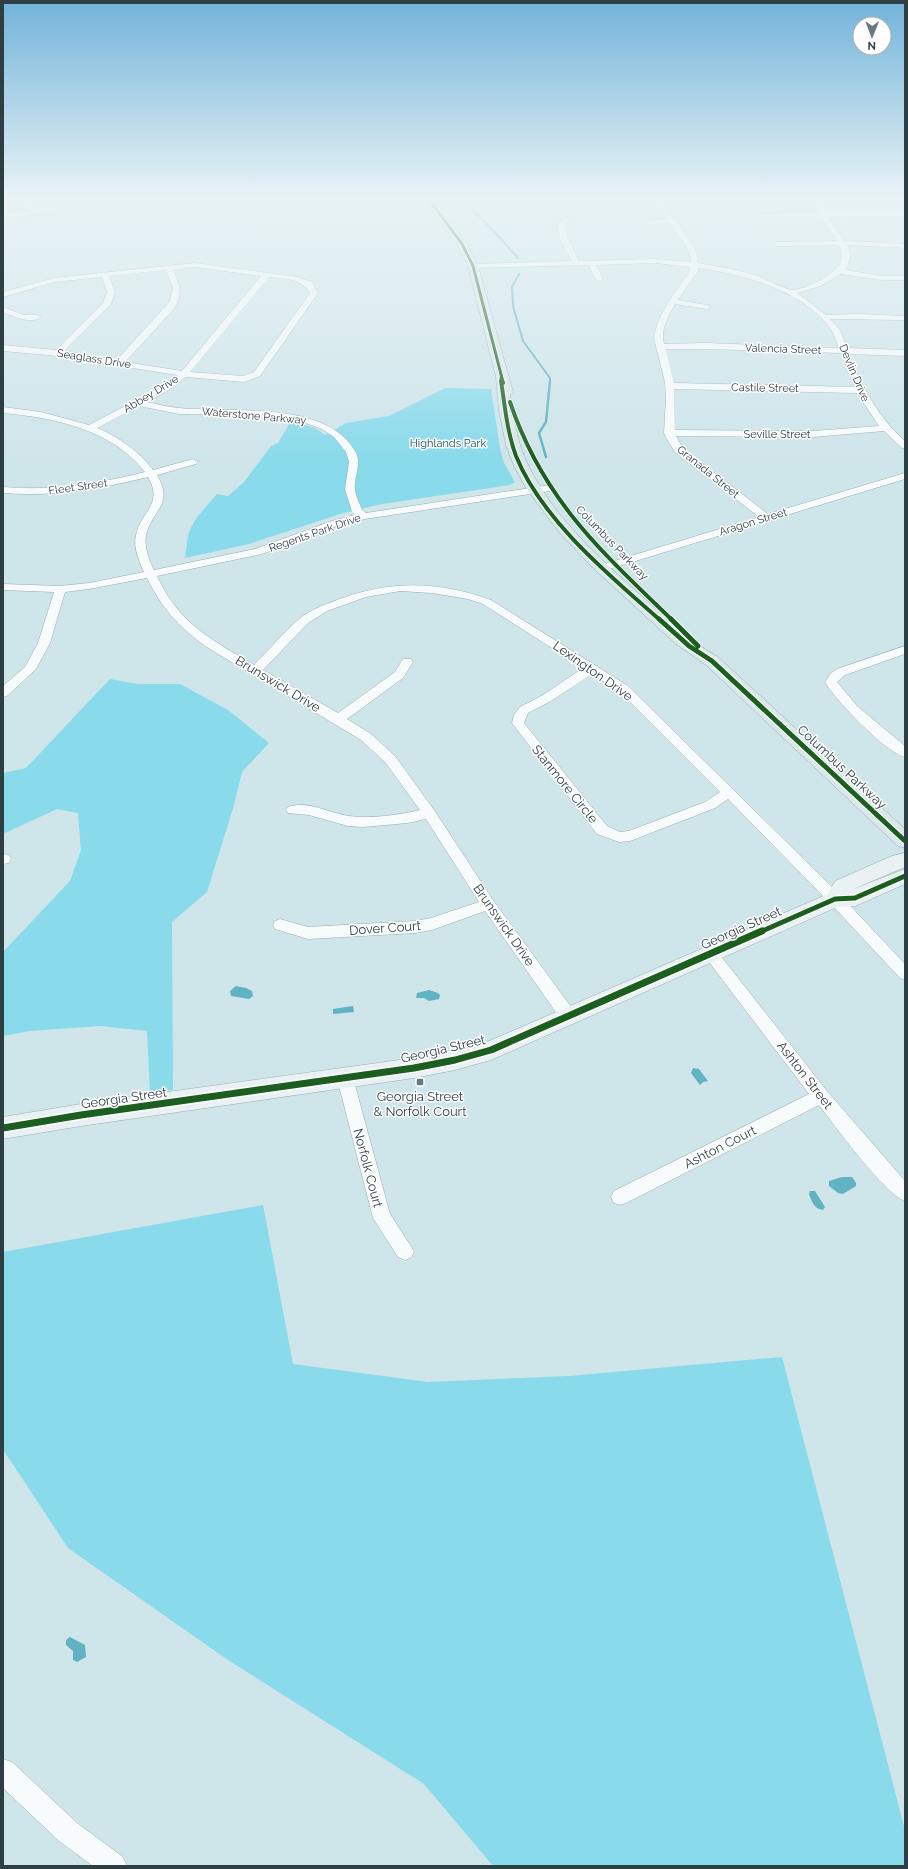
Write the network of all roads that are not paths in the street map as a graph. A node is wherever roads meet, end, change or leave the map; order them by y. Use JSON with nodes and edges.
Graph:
{"nodes":[{"id":1,"x":34,"y":285,"type":"edge"},
{"id":2,"x":109,"y":285,"type":"edge"},
{"id":3,"x":175,"y":285,"type":"edge"},
{"id":4,"x":258,"y":285,"type":"edge"},
{"id":5,"x":309,"y":285,"type":"edge"},
{"id":6,"x":478,"y":285,"type":"edge"},
{"id":7,"x":686,"y":285,"type":"edge"},
{"id":8,"x":772,"y":285,"type":"edge"},
{"id":9,"x":809,"y":285,"type":"edge"},
{"id":10,"x":789,"y":292,"type":"junction"},
{"id":11,"x":3,"y":295,"type":"edge"},
{"id":12,"x":675,"y":302,"type":"junction"},
{"id":13,"x":707,"y":307,"type":"dead end"},
{"id":14,"x":3,"y":309,"type":"edge"},
{"id":15,"x":37,"y":317,"type":"dead end"},
{"id":16,"x":825,"y":317,"type":"junction"},
{"id":17,"x":905,"y":318,"type":"edge"},
{"id":18,"x":660,"y":347,"type":"junction"},
{"id":19,"x":3,"y":348,"type":"edge"},
{"id":20,"x":844,"y":351,"type":"junction"},
{"id":21,"x":58,"y":353,"type":"junction"},
{"id":22,"x":905,"y":353,"type":"edge"},
{"id":23,"x":119,"y":363,"type":"junction"},
{"id":24,"x":184,"y":374,"type":"junction"},
{"id":25,"x":670,"y":386,"type":"junction"},
{"id":26,"x":860,"y":390,"type":"junction"},
{"id":27,"x":142,"y":401,"type":"junction"},
{"id":28,"x":3,"y":410,"type":"edge"},
{"id":29,"x":88,"y":428,"type":"junction"},
{"id":30,"x":884,"y":428,"type":"junction"},
{"id":31,"x":670,"y":433,"type":"junction"},
{"id":32,"x":905,"y":446,"type":"edge"},
{"id":33,"x":193,"y":462,"type":"dead end"},
{"id":34,"x":151,"y":474,"type":"junction"},
{"id":35,"x":905,"y":476,"type":"edge"},
{"id":36,"x":541,"y":486,"type":"junction"},
{"id":37,"x":3,"y":490,"type":"edge"},
{"id":38,"x":363,"y":513,"type":"junction"},
{"id":39,"x":766,"y":518,"type":"junction"},
{"id":40,"x":609,"y":566,"type":"junction"},
{"id":41,"x":152,"y":573,"type":"junction"},
{"id":42,"x":3,"y":587,"type":"edge"},
{"id":43,"x":60,"y":589,"type":"junction"},
{"id":44,"x":905,"y":650,"type":"edge"},
{"id":45,"x":407,"y":662,"type":"dead end"},
{"id":46,"x":592,"y":668,"type":"junction"},
{"id":47,"x":255,"y":671,"type":"junction"},
{"id":48,"x":3,"y":693,"type":"edge"},
{"id":49,"x":338,"y":720,"type":"junction"},
{"id":50,"x":904,"y":751,"type":"edge"},
{"id":51,"x":728,"y":793,"type":"junction"},
{"id":52,"x":293,"y":810,"type":"dead end"},
{"id":53,"x":429,"y":812,"type":"junction"},
{"id":54,"x":905,"y":840,"type":"edge"},
{"id":55,"x":905,"y":860,"type":"edge"},
{"id":56,"x":905,"y":876,"type":"edge"},
{"id":57,"x":835,"y":899,"type":"junction"},
{"id":58,"x":488,"y":904,"type":"junction"},
{"id":59,"x":280,"y":925,"type":"dead end"},
{"id":60,"x":711,"y":954,"type":"junction"},
{"id":61,"x":905,"y":974,"type":"edge"},
{"id":62,"x":568,"y":1016,"type":"junction"},
{"id":63,"x":346,"y":1078,"type":"junction"},
{"id":64,"x":821,"y":1096,"type":"junction"},
{"id":65,"x":3,"y":1128,"type":"edge"},
{"id":66,"x":905,"y":1193,"type":"edge"},
{"id":67,"x":620,"y":1197,"type":"dead end"},
{"id":68,"x":405,"y":1251,"type":"dead end"},
{"id":69,"x":3,"y":1771,"type":"edge"},
{"id":70,"x":114,"y":1866,"type":"edge"}],
"edges":[{"from":1,"to":11,"type":"street"},
{"from":2,"to":21,"type":"street"},
{"from":3,"to":23,"type":"street"},
{"from":4,"to":24,"type":"street","name":"Abbey Drive"},
{"from":5,"to":24,"type":"street","name":"Seaglass Drive"},
{"from":6,"to":36,"type":"main road","name":"Columbus Parkway"},
{"from":7,"to":12,"type":"street","name":"Granada Street"},
{"from":8,"to":10,"type":"street","name":"Devlin Drive"},
{"from":9,"to":10,"type":"street"},
{"from":10,"to":16,"type":"street","name":"Devlin Drive"},
{"from":12,"to":13,"type":"street"},
{"from":12,"to":18,"type":"street","name":"Granada Street"},
{"from":14,"to":15,"type":"street"},
{"from":16,"to":17,"type":"street"},
{"from":16,"to":20,"type":"street","name":"Devlin Drive"},
{"from":18,"to":20,"type":"street","name":"Valencia Street"},
{"from":18,"to":25,"type":"street","name":"Granada Street"},
{"from":19,"to":21,"type":"street","name":"Seaglass Drive"},
{"from":20,"to":22,"type":"street","name":"Valencia Street"},
{"from":20,"to":26,"type":"street","name":"Devlin Drive"},
{"from":21,"to":23,"type":"street","name":"Seaglass Drive"},
{"from":23,"to":24,"type":"street","name":"Seaglass Drive"},
{"from":24,"to":27,"type":"street","name":"Abbey Drive"},
{"from":25,"to":26,"type":"street","name":"Castile Street"},
{"from":25,"to":31,"type":"street","name":"Granada Street"},
{"from":26,"to":30,"type":"street","name":"Devlin Drive"},
{"from":27,"to":29,"type":"street","name":"Abbey Drive"},
{"from":27,"to":38,"type":"street","name":"Waterstone Parkway"},
{"from":28,"to":29,"type":"street","name":"Brunswick Drive"},
{"from":29,"to":34,"type":"street","name":"Brunswick Drive"},
{"from":30,"to":31,"type":"street","name":"Seville Street"},
{"from":30,"to":32,"type":"street","name":"Devlin Drive"},
{"from":31,"to":39,"type":"street","name":"Granada Street"},
{"from":33,"to":34,"type":"street","name":"Fleet Street"},
{"from":34,"to":37,"type":"street","name":"Fleet Street"},
{"from":34,"to":41,"type":"street","name":"Brunswick Drive"},
{"from":35,"to":39,"type":"street","name":"Aragon Street"},
{"from":36,"to":38,"type":"street","name":"Regents Park Drive"},
{"from":36,"to":40,"type":"main road","name":"Columbus Parkway"},
{"from":38,"to":41,"type":"street","name":"Regents Park Drive"},
{"from":39,"to":40,"type":"street","name":"Aragon Street"},
{"from":40,"to":54,"type":"main road","name":"Columbus Parkway"},
{"from":41,"to":43,"type":"street","name":"Regents Park Drive"},
{"from":41,"to":47,"type":"street","name":"Brunswick Drive"},
{"from":42,"to":43,"type":"street","name":"Regents Park Drive"},
{"from":43,"to":48,"type":"street"},
{"from":44,"to":50,"type":"street"},
{"from":45,"to":49,"type":"street"},
{"from":46,"to":47,"type":"street","name":"Lexington Drive"},
{"from":46,"to":51,"type":"street","name":"Lexington Drive"},
{"from":46,"to":51,"type":"street","name":"Stanmore Circle"},
{"from":47,"to":49,"type":"street","name":"Brunswick Drive"},
{"from":49,"to":53,"type":"street","name":"Brunswick Drive"},
{"from":51,"to":57,"type":"street","name":"Lexington Drive"},
{"from":52,"to":53,"type":"street"},
{"from":53,"to":58,"type":"street","name":"Brunswick Drive"},
{"from":55,"to":57,"type":"street","name":"Georgia Street"},
{"from":56,"to":57,"type":"street","name":"Georgia Street"},
{"from":57,"to":60,"type":"street","name":"Georgia Street"},
{"from":57,"to":61,"type":"street","name":"Lexington Drive"},
{"from":58,"to":59,"type":"street","name":"Dover Court"},
{"from":58,"to":62,"type":"street","name":"Brunswick Drive"},
{"from":60,"to":62,"type":"street","name":"Georgia Street"},
{"from":60,"to":64,"type":"street","name":"Ashton Street"},
{"from":62,"to":63,"type":"street","name":"Georgia Street"},
{"from":63,"to":65,"type":"street","name":"Georgia Street"},
{"from":63,"to":68,"type":"street","name":"Norfolk Court"},
{"from":64,"to":66,"type":"street","name":"Ashton Street"},
{"from":64,"to":67,"type":"street","name":"Ashton Court"},
{"from":69,"to":70,"type":"street"}]}
